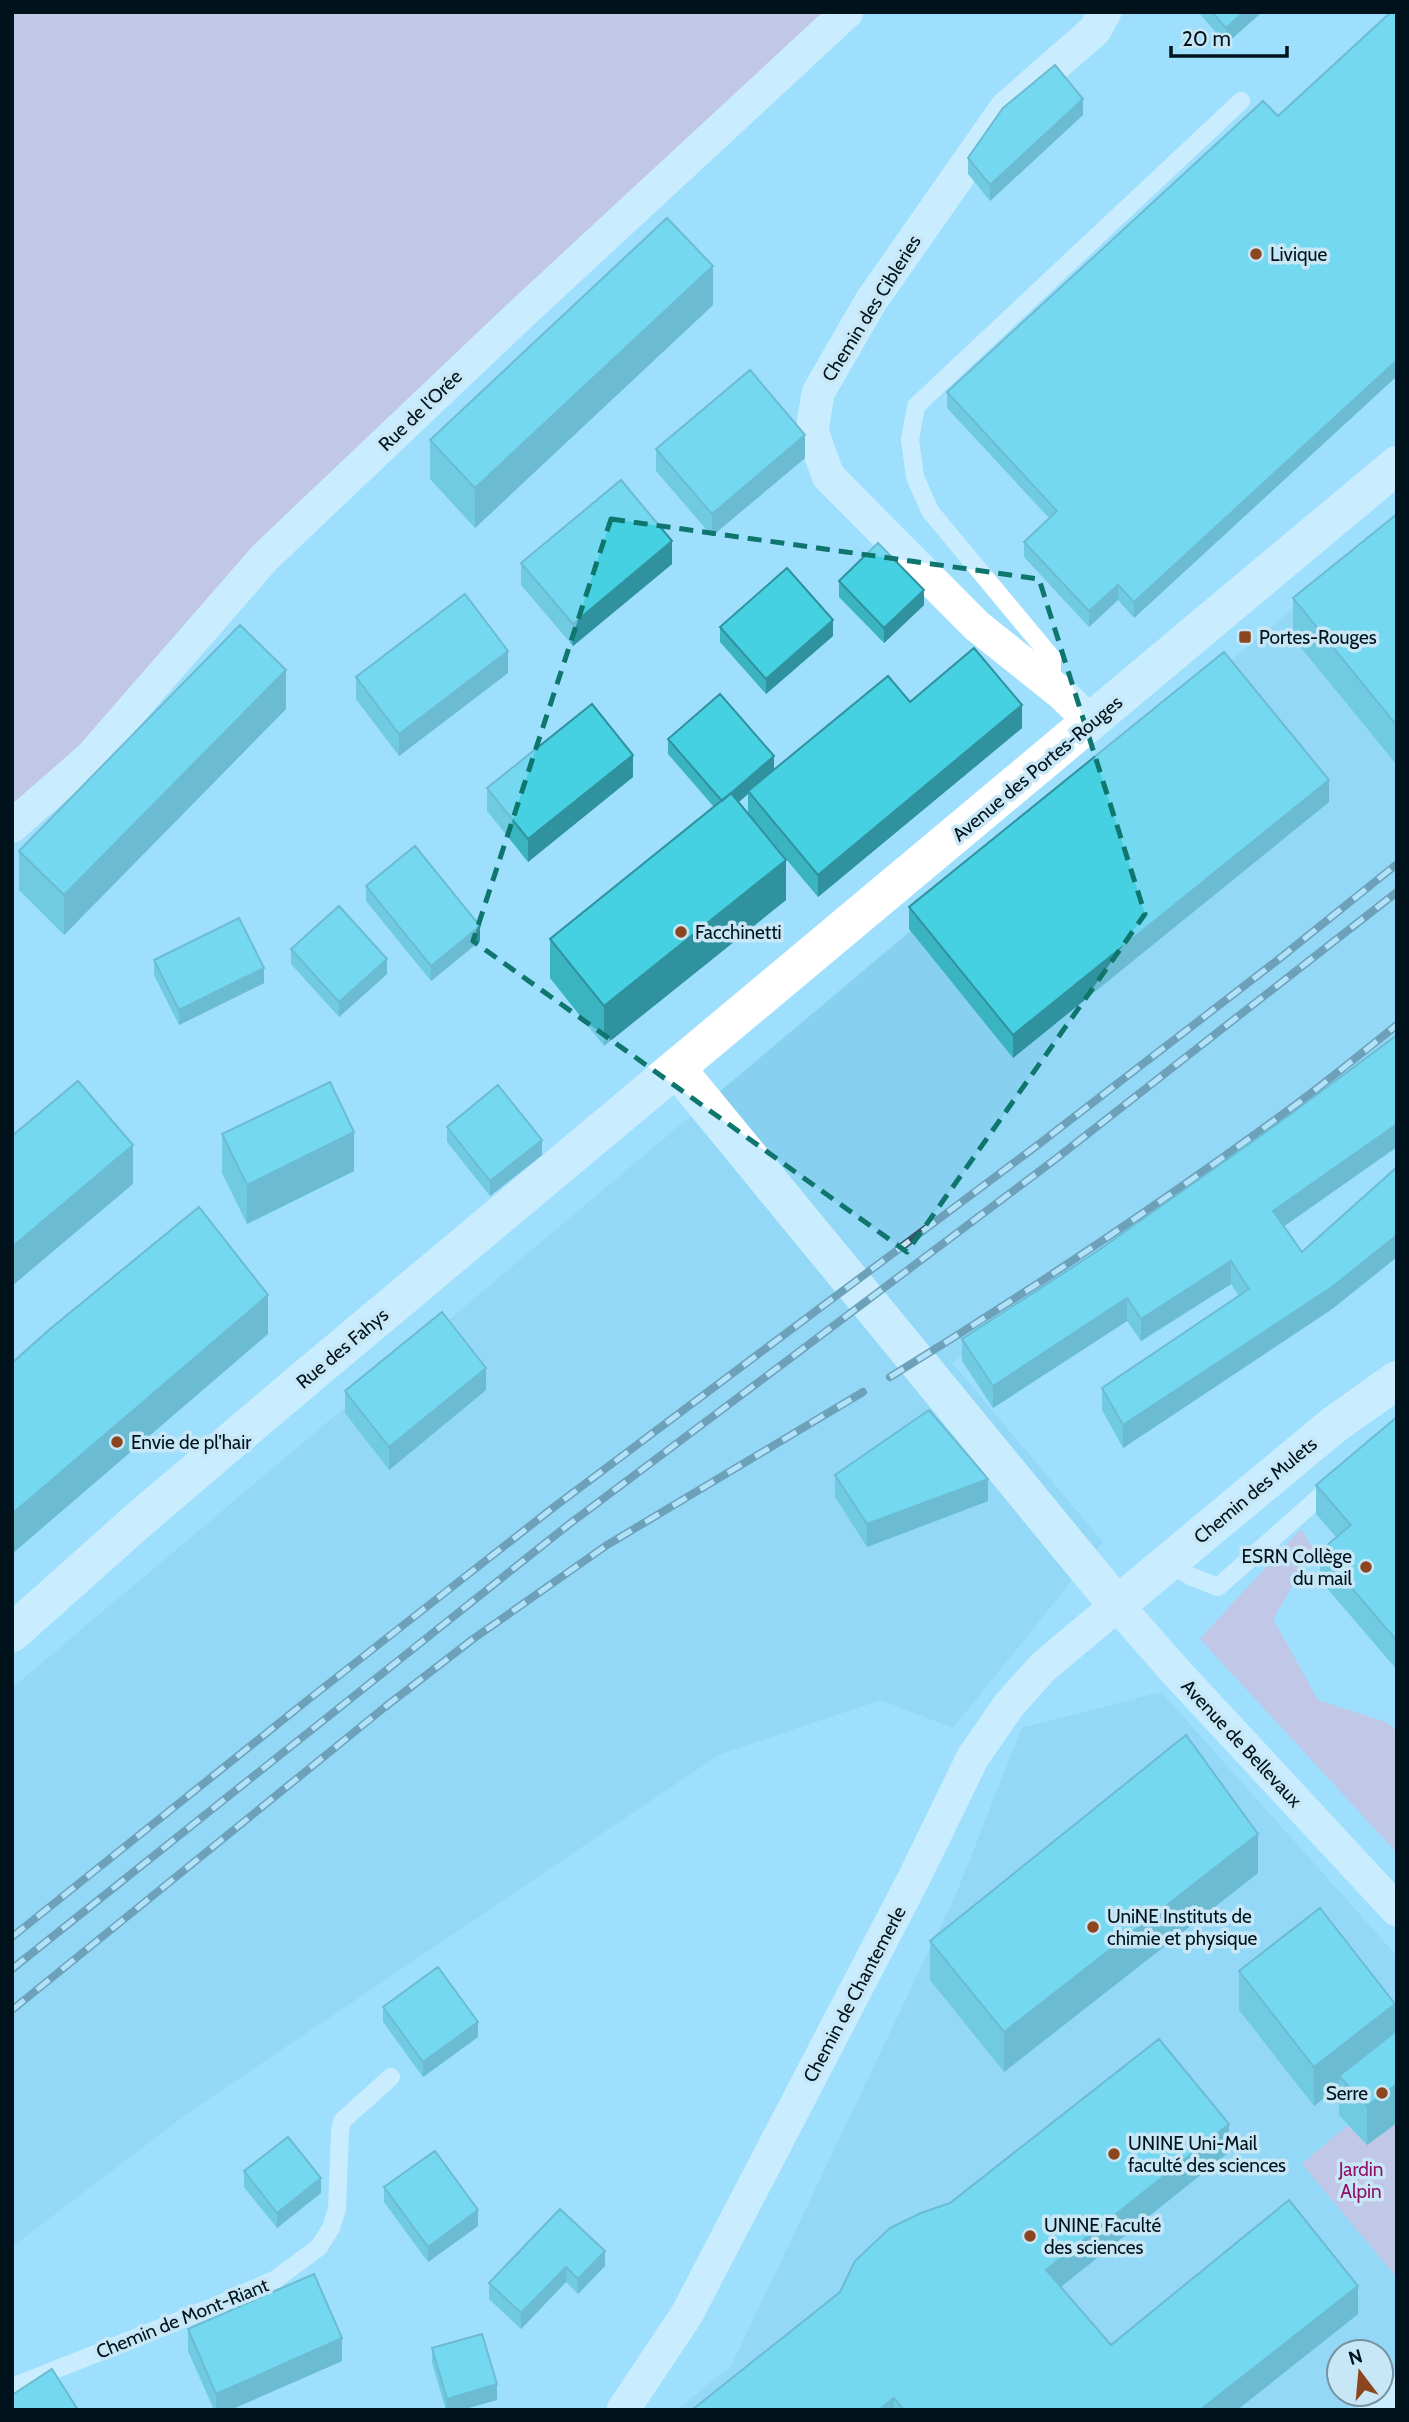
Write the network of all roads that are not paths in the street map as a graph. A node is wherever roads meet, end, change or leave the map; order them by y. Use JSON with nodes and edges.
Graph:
{"nodes":[{"id":1,"x":847,"y":12,"type":"edge"},
{"id":2,"x":1105,"y":12,"type":"edge"},
{"id":3,"x":1241,"y":101,"type":"dead end"},
{"id":4,"x":1397,"y":466,"type":"edge"},
{"id":5,"x":1052,"y":687,"type":"junction"},
{"id":6,"x":1091,"y":722,"type":"junction"},
{"id":7,"x":12,"y":825,"type":"edge"},
{"id":8,"x":677,"y":1069,"type":"junction"},
{"id":9,"x":1397,"y":1380,"type":"edge"},
{"id":10,"x":1342,"y":1477,"type":"edge"},
{"id":11,"x":1168,"y":1562,"type":"junction"},
{"id":12,"x":1117,"y":1605,"type":"junction"},
{"id":13,"x":12,"y":1633,"type":"edge"},
{"id":14,"x":1397,"y":1910,"type":"edge"},
{"id":15,"x":391,"y":2077,"type":"dead end"},
{"id":16,"x":12,"y":2387,"type":"edge"},
{"id":17,"x":1397,"y":2392,"type":"edge"},
{"id":18,"x":623,"y":2410,"type":"edge"},
{"id":19,"x":1374,"y":2410,"type":"edge"}],
"edges":[{"from":1,"to":7,"type":"street","name":"Rue de l'Orée"},
{"from":2,"to":5,"type":"street","name":"Chemin des Cibleries"},
{"from":3,"to":5,"type":"lane"},
{"from":4,"to":6,"type":"main road","name":"Avenue des Portes-Rouges"},
{"from":5,"to":6,"type":"street","name":"Chemin des Cibleries"},
{"from":6,"to":8,"type":"main road","name":"Avenue des Portes-Rouges"},
{"from":8,"to":12,"type":"main road","name":"Avenue de Bellevaux"},
{"from":8,"to":13,"type":"main road","name":"Rue des Fahys"},
{"from":9,"to":11,"type":"main road","name":"Chemin des Mulets"},
{"from":10,"to":11,"type":"lane"},
{"from":11,"to":12,"type":"main road","name":"Chemin des Mulets"},
{"from":12,"to":14,"type":"street","name":"Avenue de Bellevaux"},
{"from":12,"to":18,"type":"street","name":"Chemin de Chantemerle"},
{"from":15,"to":16,"type":"lane","name":"Chemin de Mont-Riant"},
{"from":17,"to":19,"type":"street"}]}
